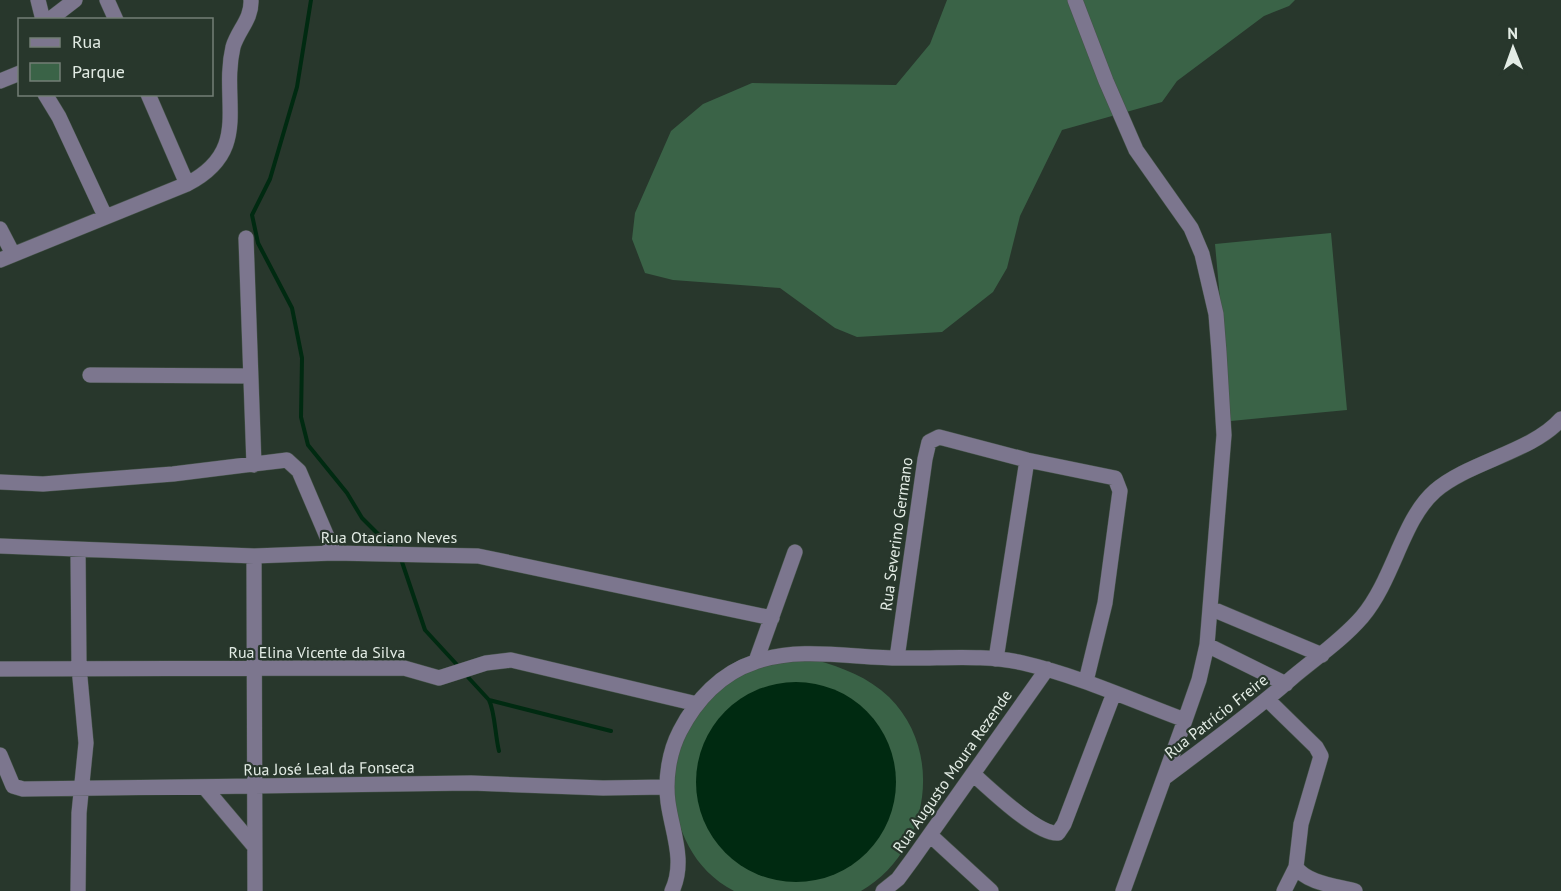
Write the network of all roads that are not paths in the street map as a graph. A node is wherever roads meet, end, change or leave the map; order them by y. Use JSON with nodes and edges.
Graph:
{"nodes":[{"id":1,"x":38,"y":0,"type":"edge"},
{"id":2,"x":75,"y":0,"type":"edge"},
{"id":3,"x":107,"y":0,"type":"edge"},
{"id":4,"x":251,"y":0,"type":"edge"},
{"id":5,"x":1075,"y":0,"type":"edge"},
{"id":6,"x":42,"y":18,"type":"edge"},
{"id":7,"x":52,"y":18,"type":"edge"},
{"id":8,"x":115,"y":18,"type":"edge"},
{"id":9,"x":18,"y":74,"type":"edge"},
{"id":10,"x":0,"y":81,"type":"edge"},
{"id":11,"x":46,"y":96,"type":"edge"},
{"id":12,"x":149,"y":96,"type":"edge"},
{"id":13,"x":187,"y":184,"type":"junction"},
{"id":14,"x":105,"y":216,"type":"junction"},
{"id":15,"x":0,"y":229,"type":"edge"},
{"id":16,"x":246,"y":238,"type":"dead end"},
{"id":17,"x":6,"y":257,"type":"edge"},
{"id":18,"x":90,"y":375,"type":"dead end"},
{"id":19,"x":249,"y":375,"type":"junction"},
{"id":20,"x":1560,"y":421,"type":"edge"},
{"id":21,"x":1027,"y":460,"type":"junction"},
{"id":22,"x":254,"y":465,"type":"junction"},
{"id":23,"x":0,"y":482,"type":"edge"},
{"id":24,"x":0,"y":546,"type":"edge"},
{"id":25,"x":78,"y":550,"type":"junction"},
{"id":26,"x":795,"y":552,"type":"dead end"},
{"id":27,"x":334,"y":553,"type":"junction"},
{"id":28,"x":254,"y":556,"type":"junction"},
{"id":29,"x":1210,"y":608,"type":"junction"},
{"id":30,"x":772,"y":618,"type":"junction"},
{"id":31,"x":1207,"y":645,"type":"junction"},
{"id":32,"x":1322,"y":655,"type":"junction"},
{"id":33,"x":897,"y":658,"type":"junction"},
{"id":34,"x":996,"y":659,"type":"junction"},
{"id":35,"x":756,"y":661,"type":"junction"},
{"id":36,"x":79,"y":668,"type":"junction"},
{"id":37,"x":0,"y":669,"type":"edge"},
{"id":38,"x":1047,"y":669,"type":"junction"},
{"id":39,"x":252,"y":670,"type":"junction"},
{"id":40,"x":1086,"y":681,"type":"junction"},
{"id":41,"x":1286,"y":684,"type":"junction"},
{"id":42,"x":1114,"y":693,"type":"junction"},
{"id":43,"x":1268,"y":700,"type":"junction"},
{"id":44,"x":697,"y":704,"type":"junction"},
{"id":45,"x":1185,"y":720,"type":"junction"},
{"id":46,"x":2,"y":761,"type":"edge"},
{"id":47,"x":973,"y":774,"type":"junction"},
{"id":48,"x":1164,"y":778,"type":"junction"},
{"id":49,"x":668,"y":787,"type":"junction"},
{"id":50,"x":82,"y":788,"type":"junction"},
{"id":51,"x":205,"y":788,"type":"junction"},
{"id":52,"x":253,"y":788,"type":"junction"},
{"id":53,"x":930,"y":835,"type":"junction"},
{"id":54,"x":254,"y":846,"type":"junction"},
{"id":55,"x":1296,"y":867,"type":"junction"},
{"id":56,"x":78,"y":891,"type":"edge"},
{"id":57,"x":255,"y":891,"type":"edge"},
{"id":58,"x":672,"y":891,"type":"edge"},
{"id":59,"x":883,"y":891,"type":"edge"},
{"id":60,"x":991,"y":891,"type":"edge"},
{"id":61,"x":1123,"y":891,"type":"edge"},
{"id":62,"x":1284,"y":891,"type":"edge"},
{"id":63,"x":1355,"y":891,"type":"edge"}],
"edges":[{"from":1,"to":6,"type":"street"},
{"from":2,"to":7,"type":"street"},
{"from":3,"to":8,"type":"street"},
{"from":4,"to":13,"type":"street"},
{"from":5,"to":29,"type":"street","name":"Rua Patrício Freire"},
{"from":9,"to":10,"type":"street"},
{"from":11,"to":14,"type":"street"},
{"from":12,"to":13,"type":"street"},
{"from":13,"to":14,"type":"street"},
{"from":14,"to":17,"type":"street"},
{"from":15,"to":17,"type":"street"},
{"from":16,"to":19,"type":"street"},
{"from":18,"to":19,"type":"street"},
{"from":19,"to":22,"type":"street"},
{"from":20,"to":32,"type":"street","name":"Rua Patrício Freire"},
{"from":21,"to":33,"type":"street","name":"Rua Severino Germano"},
{"from":21,"to":34,"type":"street"},
{"from":21,"to":40,"type":"street"},
{"from":22,"to":23,"type":"street"},
{"from":22,"to":27,"type":"street"},
{"from":24,"to":25,"type":"street","name":"Rua Otaciano Neves"},
{"from":25,"to":28,"type":"street","name":"Rua Otaciano Neves"},
{"from":25,"to":36,"type":"street"},
{"from":26,"to":30,"type":"street"},
{"from":27,"to":28,"type":"street","name":"Rua Otaciano Neves"},
{"from":27,"to":30,"type":"street","name":"Rua Otaciano Neves"},
{"from":28,"to":39,"type":"street"},
{"from":29,"to":31,"type":"street","name":"Rua Patrício Freire"},
{"from":29,"to":32,"type":"street"},
{"from":30,"to":35,"type":"street"},
{"from":31,"to":41,"type":"street","name":"Rua Patrício Freire"},
{"from":31,"to":45,"type":"street","name":"Rua Patrício Freire"},
{"from":32,"to":41,"type":"street","name":"Rua Patrício Freire"},
{"from":33,"to":34,"type":"street"},
{"from":33,"to":35,"type":"street"},
{"from":34,"to":38,"type":"street"},
{"from":35,"to":44,"type":"street"},
{"from":36,"to":37,"type":"street","name":"Rua Elina Vicente da Silva"},
{"from":36,"to":39,"type":"street","name":"Rua Elina Vicente da Silva"},
{"from":36,"to":50,"type":"street"},
{"from":38,"to":40,"type":"street"},
{"from":38,"to":47,"type":"street","name":"Rua Augusto Moura Rezende"},
{"from":39,"to":44,"type":"street","name":"Rua Elina Vicente da Silva"},
{"from":39,"to":52,"type":"street"},
{"from":40,"to":42,"type":"street"},
{"from":41,"to":43,"type":"street","name":"Rua Patrício Freire"},
{"from":42,"to":45,"type":"street"},
{"from":42,"to":47,"type":"street"},
{"from":43,"to":48,"type":"street","name":"Rua Patrício Freire"},
{"from":43,"to":55,"type":"street"},
{"from":44,"to":49,"type":"street"},
{"from":45,"to":48,"type":"street","name":"Rua Patrício Freire"},
{"from":46,"to":50,"type":"street","name":"Rua José Leal da Fonseca"},
{"from":47,"to":53,"type":"street","name":"Rua Augusto Moura Rezende"},
{"from":48,"to":61,"type":"street"},
{"from":49,"to":52,"type":"street","name":"Rua José Leal da Fonseca"},
{"from":49,"to":58,"type":"street"},
{"from":50,"to":51,"type":"street","name":"Rua José Leal da Fonseca"},
{"from":50,"to":56,"type":"street"},
{"from":51,"to":52,"type":"street","name":"Rua José Leal da Fonseca"},
{"from":51,"to":54,"type":"street"},
{"from":52,"to":54,"type":"street"},
{"from":53,"to":59,"type":"street","name":"Rua Augusto Moura Rezende"},
{"from":53,"to":60,"type":"street"},
{"from":54,"to":57,"type":"street"},
{"from":55,"to":62,"type":"street"},
{"from":55,"to":63,"type":"street"}]}
